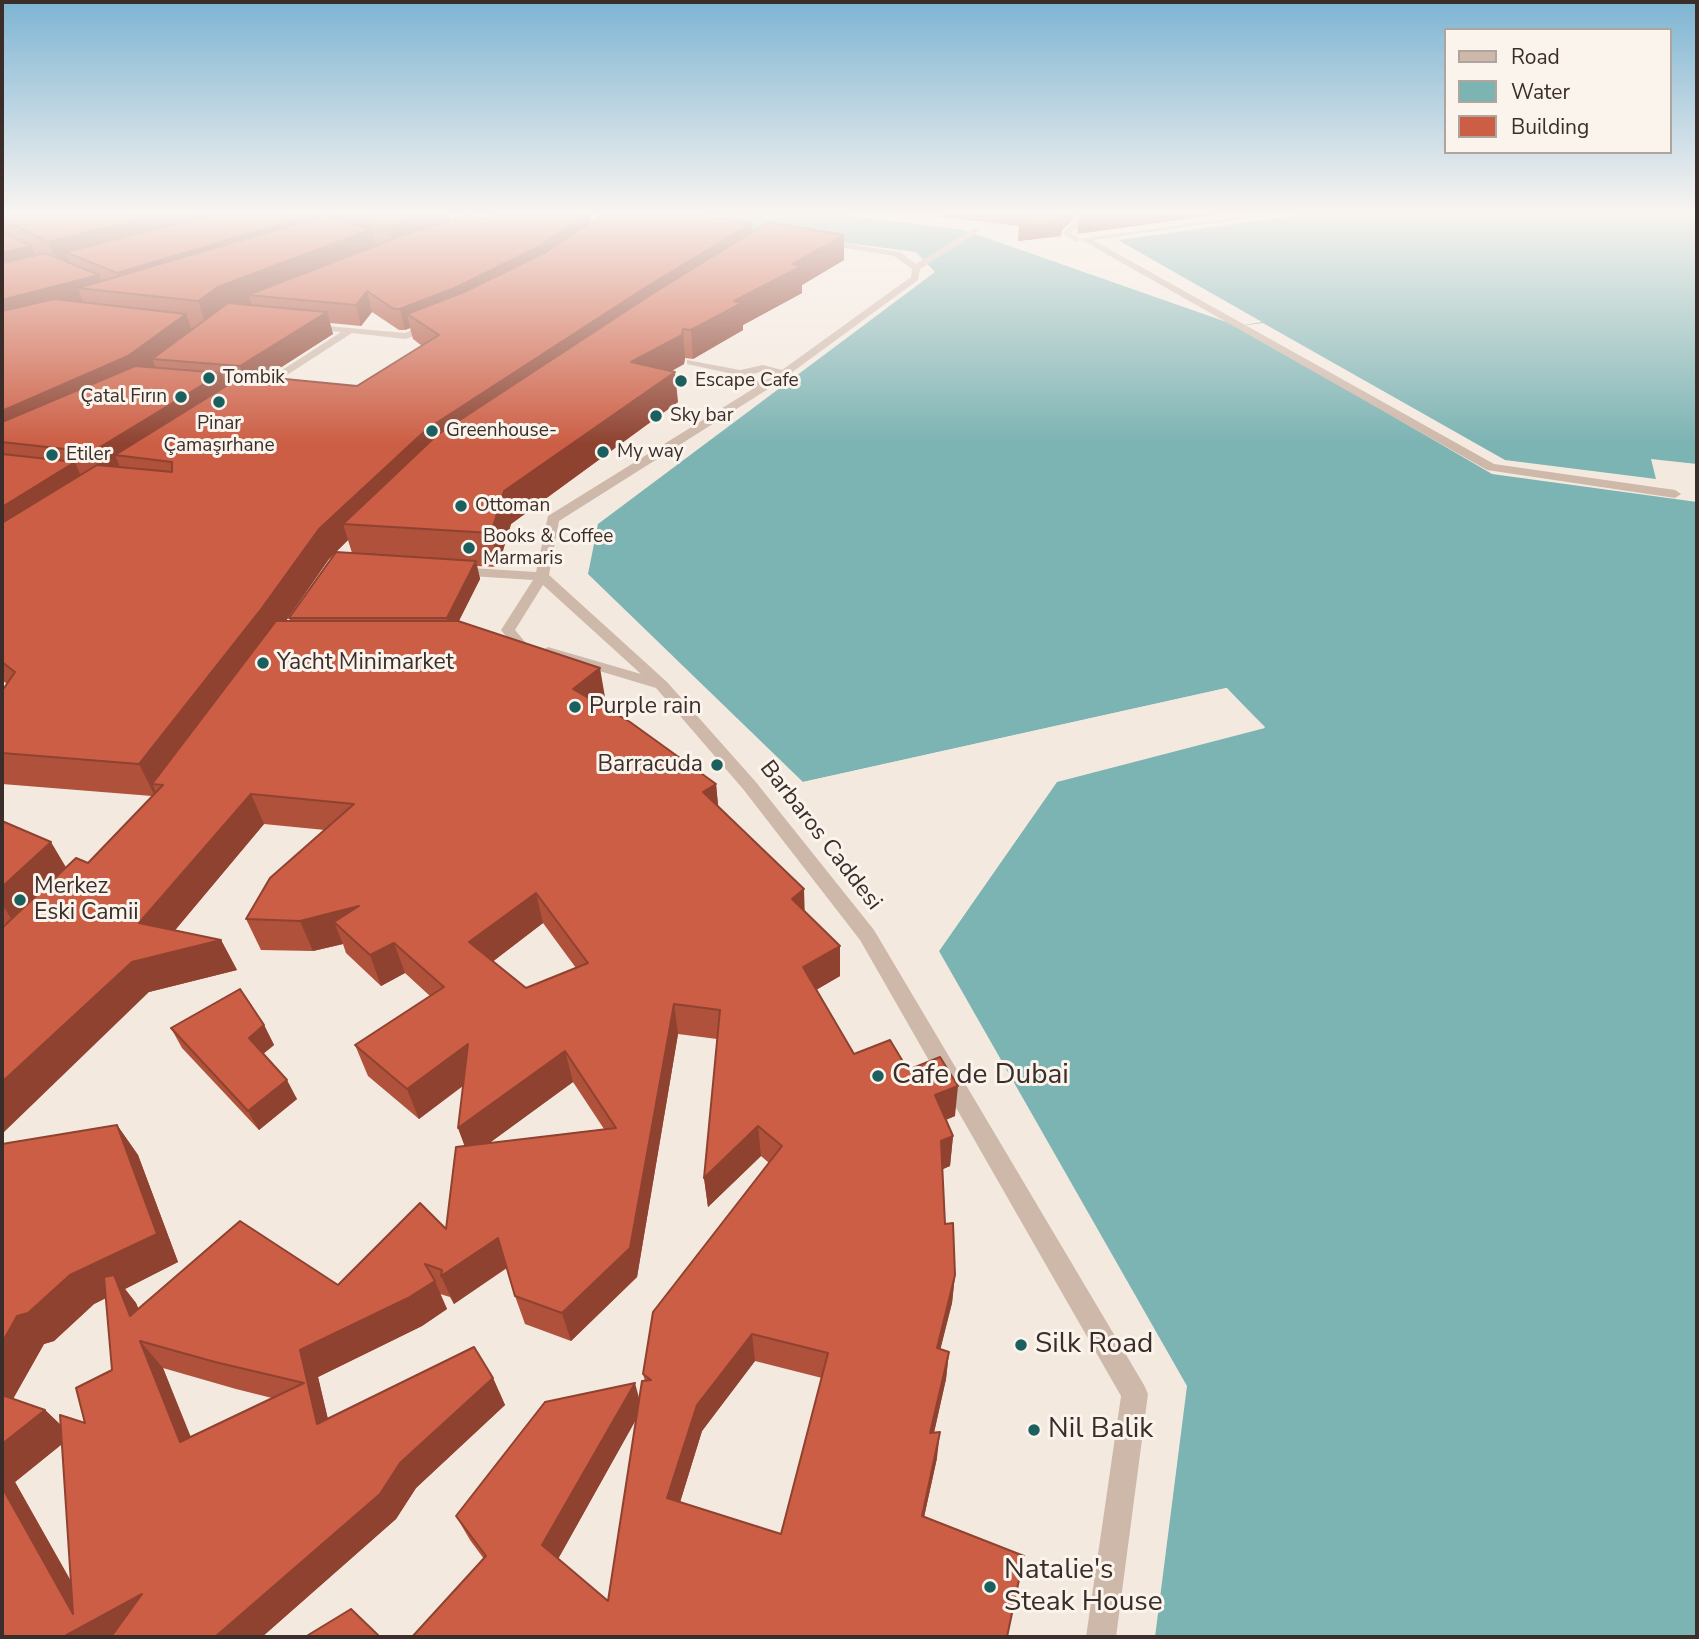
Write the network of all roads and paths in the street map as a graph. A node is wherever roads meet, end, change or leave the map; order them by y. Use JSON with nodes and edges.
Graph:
{"nodes":[{"id":1,"x":896,"y":291,"type":"edge"},
{"id":2,"x":1182,"y":291,"type":"edge"},
{"id":3,"x":443,"y":321,"type":"edge"},
{"id":4,"x":298,"y":325,"type":"edge"},
{"id":5,"x":351,"y":330,"type":"junction"},
{"id":6,"x":691,"y":362,"type":"edge"},
{"id":7,"x":777,"y":378,"type":"junction"},
{"id":8,"x":274,"y":398,"type":"edge"},
{"id":9,"x":1675,"y":494,"type":"dead end"},
{"id":10,"x":445,"y":570,"type":"edge"},
{"id":11,"x":542,"y":576,"type":"junction"},
{"id":12,"x":662,"y":685,"type":"junction"},
{"id":13,"x":1101,"y":1637,"type":"edge"}],
"edges":[{"from":1,"to":7,"type":"street"},
{"from":2,"to":9,"type":"street"},
{"from":3,"to":5,"type":"street"},
{"from":4,"to":5,"type":"street"},
{"from":5,"to":8,"type":"street"},
{"from":6,"to":7,"type":"street"},
{"from":7,"to":11,"type":"street"},
{"from":10,"to":11,"type":"street"},
{"from":11,"to":12,"type":"street","name":"Barbaros Caddesi"},
{"from":11,"to":12,"type":"street"},
{"from":12,"to":13,"type":"street","name":"Barbaros Caddesi"}]}
